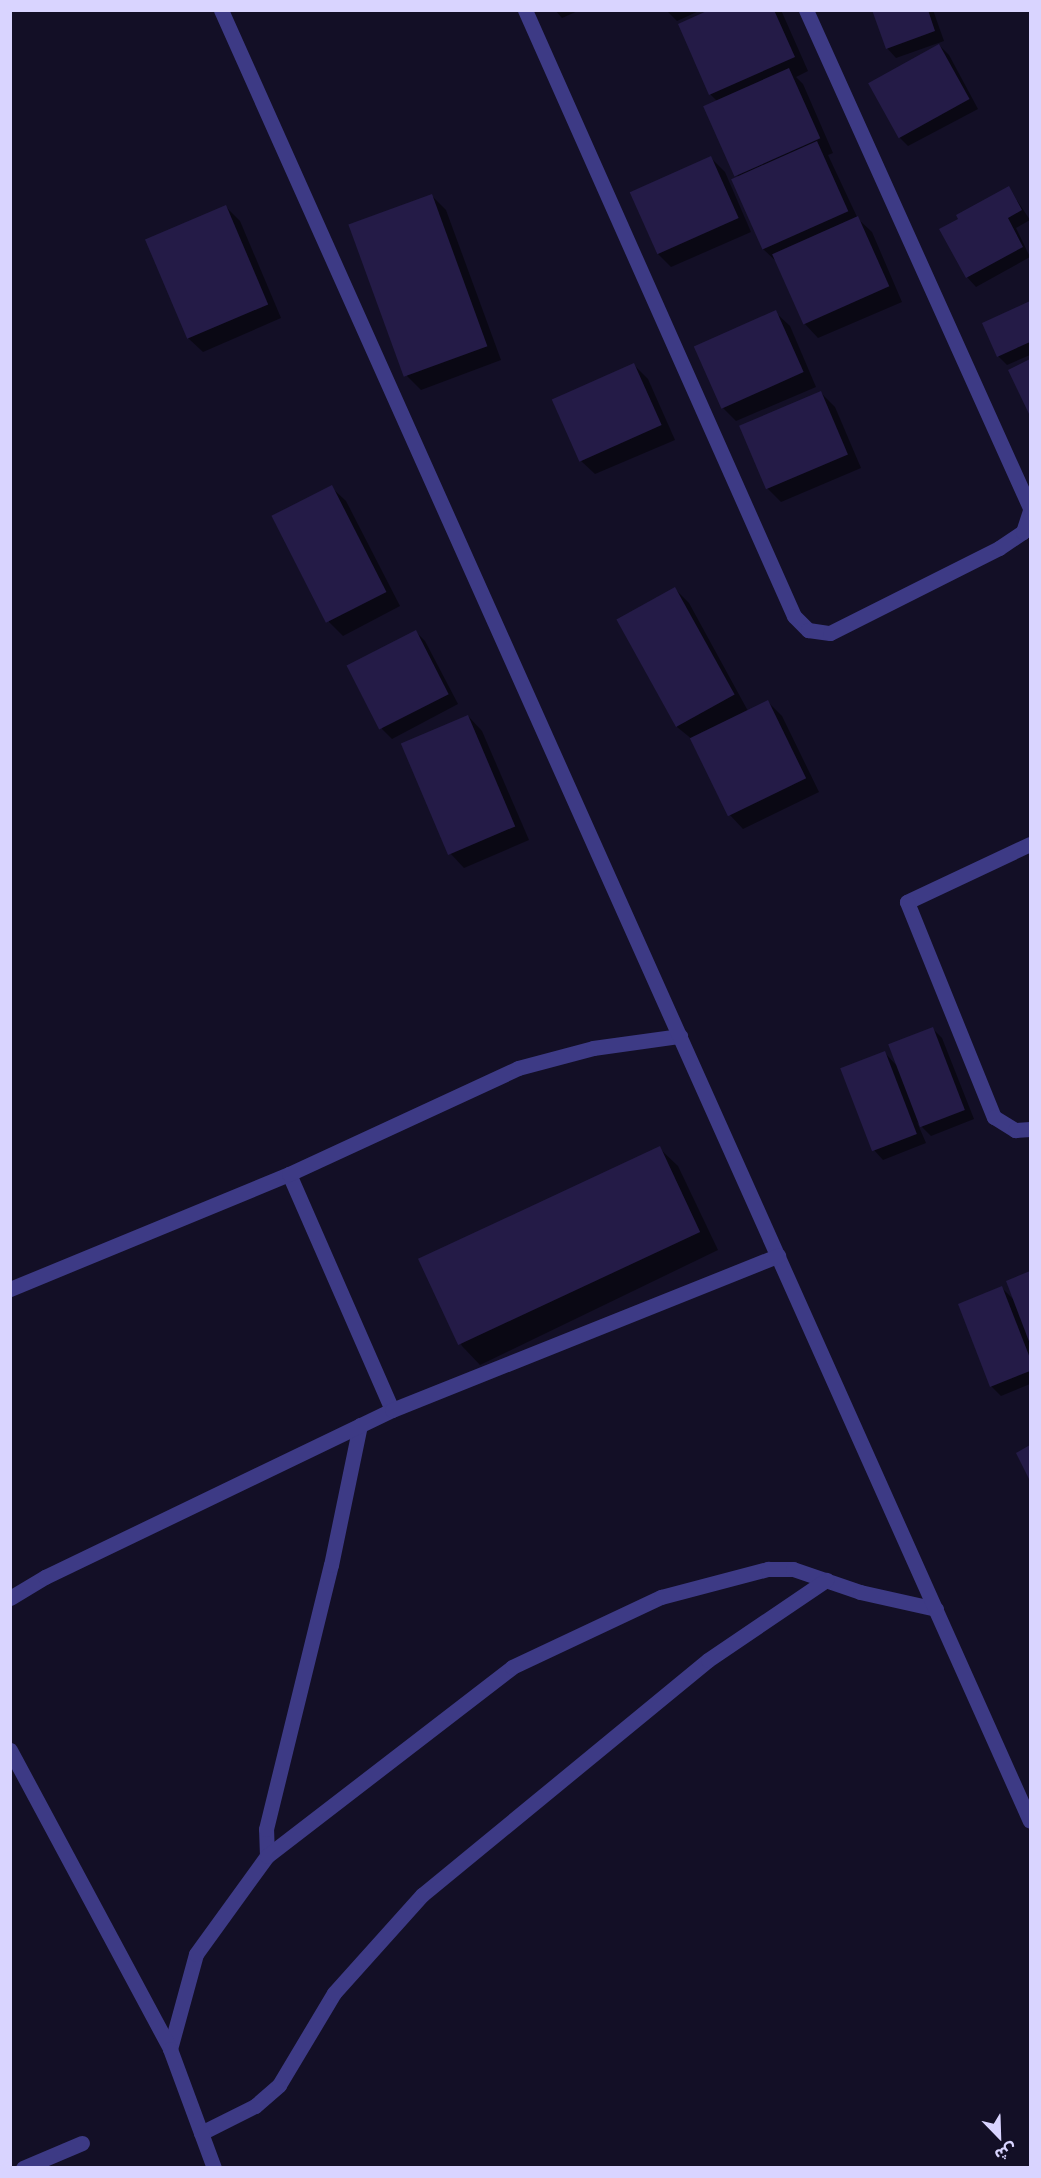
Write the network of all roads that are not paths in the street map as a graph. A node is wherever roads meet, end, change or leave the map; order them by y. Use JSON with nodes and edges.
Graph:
{"nodes":[{"id":1,"x":222,"y":10,"type":"edge"},
{"id":2,"x":525,"y":10,"type":"edge"},
{"id":3,"x":806,"y":10,"type":"edge"},
{"id":4,"x":1030,"y":509,"type":"edge"},
{"id":5,"x":1030,"y":844,"type":"edge"},
{"id":6,"x":680,"y":1036,"type":"junction"},
{"id":7,"x":1030,"y":1129,"type":"edge"},
{"id":8,"x":288,"y":1174,"type":"junction"},
{"id":9,"x":778,"y":1256,"type":"junction"},
{"id":10,"x":10,"y":1289,"type":"edge"},
{"id":11,"x":392,"y":1410,"type":"junction"},
{"id":12,"x":360,"y":1425,"type":"junction"},
{"id":13,"x":826,"y":1580,"type":"junction"},
{"id":14,"x":10,"y":1598,"type":"edge"},
{"id":15,"x":936,"y":1609,"type":"junction"},
{"id":16,"x":10,"y":1750,"type":"edge"},
{"id":17,"x":1030,"y":1821,"type":"edge"},
{"id":18,"x":267,"y":1856,"type":"junction"},
{"id":19,"x":170,"y":2049,"type":"junction"},
{"id":20,"x":201,"y":2133,"type":"junction"},
{"id":21,"x":82,"y":2143,"type":"dead end"},
{"id":22,"x":23,"y":2168,"type":"edge"},
{"id":23,"x":214,"y":2168,"type":"edge"}],
"edges":[{"from":1,"to":6,"type":"street"},
{"from":2,"to":4,"type":"street"},
{"from":3,"to":4,"type":"street"},
{"from":5,"to":7,"type":"street"},
{"from":6,"to":8,"type":"street"},
{"from":6,"to":9,"type":"street"},
{"from":8,"to":10,"type":"street"},
{"from":8,"to":11,"type":"street"},
{"from":9,"to":11,"type":"street"},
{"from":9,"to":15,"type":"street"},
{"from":11,"to":12,"type":"street"},
{"from":12,"to":14,"type":"street"},
{"from":12,"to":18,"type":"street"},
{"from":13,"to":15,"type":"street"},
{"from":13,"to":18,"type":"street"},
{"from":13,"to":20,"type":"street"},
{"from":15,"to":17,"type":"street"},
{"from":16,"to":19,"type":"street"},
{"from":18,"to":19,"type":"street"},
{"from":19,"to":20,"type":"street"},
{"from":20,"to":23,"type":"street"},
{"from":21,"to":22,"type":"street"}]}
